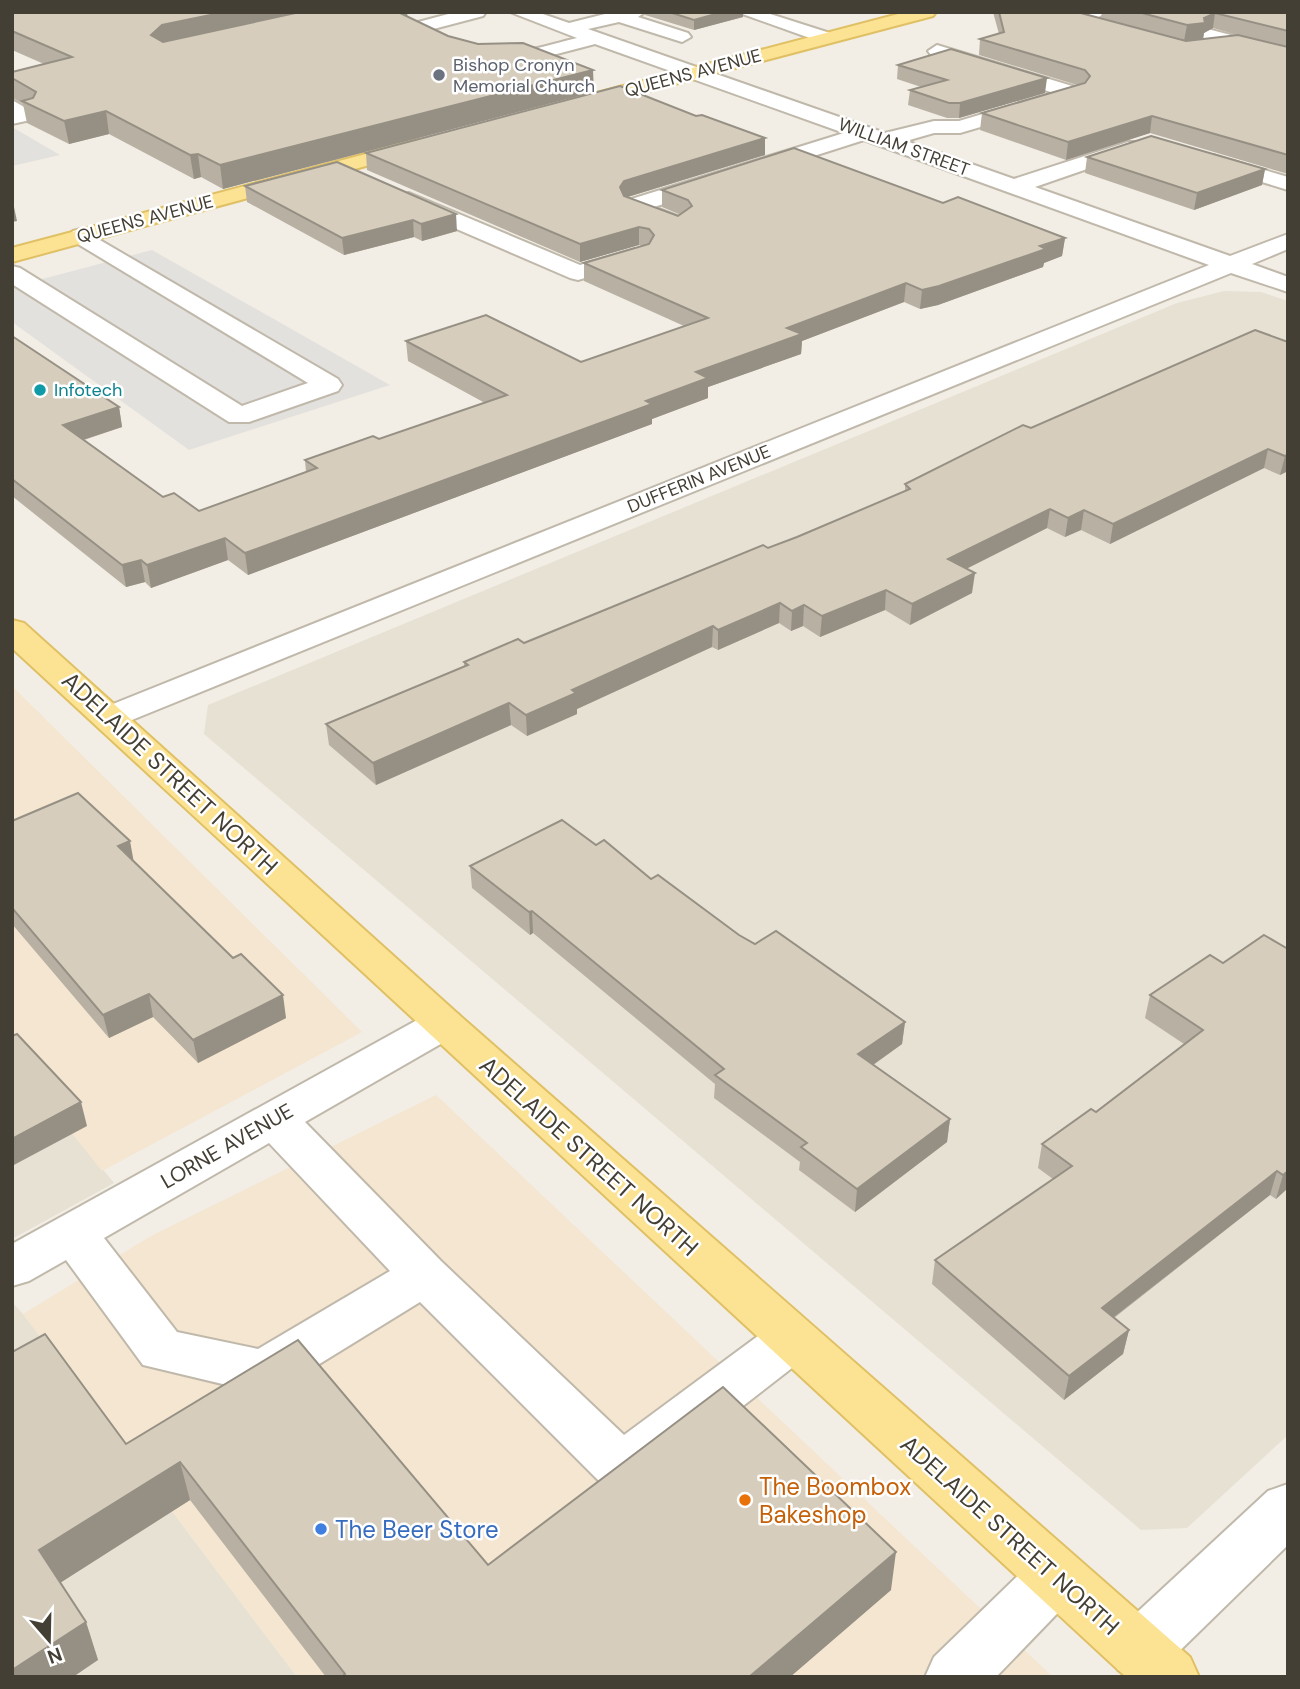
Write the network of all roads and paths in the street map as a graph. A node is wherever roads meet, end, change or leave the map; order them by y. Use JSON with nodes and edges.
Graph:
{"nodes":[{"id":1,"x":477,"y":12,"type":"edge"},
{"id":2,"x":519,"y":12,"type":"edge"},
{"id":3,"x":746,"y":12,"type":"edge"},
{"id":4,"x":927,"y":12,"type":"edge"},
{"id":5,"x":1098,"y":12,"type":"edge"},
{"id":6,"x":628,"y":14,"type":"edge"},
{"id":7,"x":1137,"y":16,"type":"dead end"},
{"id":8,"x":568,"y":29,"type":"junction"},
{"id":9,"x":1130,"y":35,"type":"edge"},
{"id":10,"x":681,"y":37,"type":"edge"},
{"id":11,"x":596,"y":38,"type":"junction"},
{"id":12,"x":827,"y":38,"type":"junction"},
{"id":13,"x":1236,"y":42,"type":"junction"},
{"id":14,"x":1184,"y":50,"type":"edge"},
{"id":15,"x":937,"y":51,"type":"edge"},
{"id":16,"x":1288,"y":56,"type":"edge"},
{"id":17,"x":695,"y":72,"type":"junction"},
{"id":18,"x":12,"y":106,"type":"edge"},
{"id":19,"x":551,"y":111,"type":"edge"},
{"id":20,"x":12,"y":118,"type":"edge"},
{"id":21,"x":874,"y":136,"type":"junction"},
{"id":22,"x":432,"y":142,"type":"edge"},
{"id":23,"x":1162,"y":146,"type":"edge"},
{"id":24,"x":1187,"y":153,"type":"edge"},
{"id":25,"x":340,"y":167,"type":"junction"},
{"id":26,"x":1288,"y":184,"type":"edge"},
{"id":27,"x":1013,"y":187,"type":"junction"},
{"id":28,"x":679,"y":225,"type":"edge"},
{"id":29,"x":81,"y":236,"type":"junction"},
{"id":30,"x":1288,"y":241,"type":"edge"},
{"id":31,"x":12,"y":255,"type":"edge"},
{"id":32,"x":640,"y":255,"type":"edge"},
{"id":33,"x":1229,"y":265,"type":"junction"},
{"id":34,"x":12,"y":273,"type":"edge"},
{"id":35,"x":1288,"y":285,"type":"edge"},
{"id":36,"x":12,"y":629,"type":"edge"},
{"id":37,"x":110,"y":717,"type":"junction"},
{"id":38,"x":443,"y":1024,"type":"junction"},
{"id":39,"x":274,"y":1119,"type":"junction"},
{"id":40,"x":73,"y":1233,"type":"junction"},
{"id":41,"x":12,"y":1267,"type":"edge"},
{"id":42,"x":424,"y":1275,"type":"junction"},
{"id":43,"x":792,"y":1339,"type":"junction"},
{"id":44,"x":1288,"y":1508,"type":"edge"},
{"id":45,"x":1056,"y":1576,"type":"junction"},
{"id":46,"x":1154,"y":1663,"type":"edge"},
{"id":47,"x":955,"y":1677,"type":"edge"}],
"edges":[{"from":1,"to":11,"type":"street"},
{"from":2,"to":8,"type":"street","name":"WILLIAM STREET"},
{"from":3,"to":12,"type":"street"},
{"from":4,"to":12,"type":"main road","name":"QUEENS AVENUE"},
{"from":5,"to":9,"type":"street"},
{"from":6,"to":8,"type":"street"},
{"from":6,"to":10,"type":"street"},
{"from":7,"to":13,"type":"street"},
{"from":8,"to":11,"type":"street","name":"WILLIAM STREET"},
{"from":11,"to":17,"type":"street","name":"WILLIAM STREET"},
{"from":12,"to":17,"type":"main road","name":"QUEENS AVENUE"},
{"from":13,"to":14,"type":"street"},
{"from":13,"to":16,"type":"street"},
{"from":15,"to":21,"type":"street"},
{"from":17,"to":19,"type":"main road","name":"QUEENS AVENUE"},
{"from":17,"to":21,"type":"street","name":"WILLIAM STREET"},
{"from":18,"to":20,"type":"street"},
{"from":21,"to":27,"type":"street","name":"WILLIAM STREET"},
{"from":21,"to":28,"type":"street"},
{"from":22,"to":25,"type":"main road","name":"QUEENS AVENUE"},
{"from":23,"to":27,"type":"street"},
{"from":24,"to":26,"type":"street"},
{"from":25,"to":29,"type":"main road","name":"QUEENS AVENUE"},
{"from":25,"to":32,"type":"street"},
{"from":27,"to":33,"type":"street","name":"WILLIAM STREET"},
{"from":29,"to":31,"type":"main road","name":"QUEENS AVENUE"},
{"from":29,"to":34,"type":"street"},
{"from":30,"to":33,"type":"street","name":"DUFFERIN AVENUE"},
{"from":33,"to":35,"type":"street","name":"WILLIAM STREET"},
{"from":33,"to":37,"type":"street","name":"DUFFERIN AVENUE"},
{"from":36,"to":37,"type":"main road","name":"ADELAIDE STREET NORTH"},
{"from":37,"to":38,"type":"main road","name":"ADELAIDE STREET NORTH"},
{"from":38,"to":39,"type":"street","name":"LORNE AVENUE"},
{"from":38,"to":43,"type":"main road","name":"ADELAIDE STREET NORTH"},
{"from":39,"to":40,"type":"street","name":"LORNE AVENUE"},
{"from":39,"to":42,"type":"street"},
{"from":40,"to":41,"type":"street","name":"LORNE AVENUE"},
{"from":40,"to":42,"type":"street"},
{"from":42,"to":43,"type":"street"},
{"from":43,"to":45,"type":"main road","name":"ADELAIDE STREET NORTH"},
{"from":44,"to":46,"type":"street"},
{"from":45,"to":46,"type":"main road","name":"ADELAIDE STREET NORTH"},
{"from":45,"to":47,"type":"street"}]}
